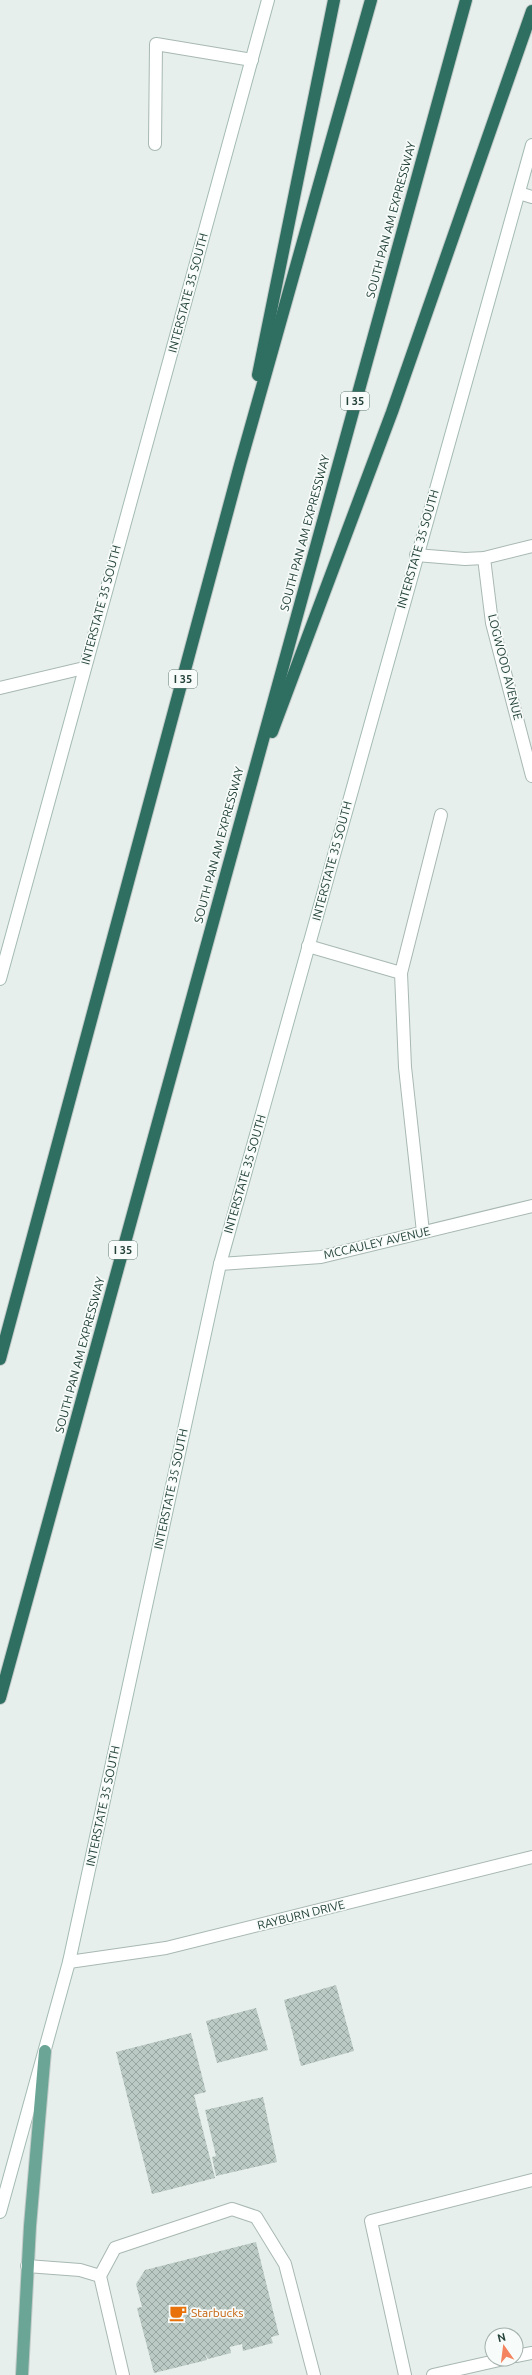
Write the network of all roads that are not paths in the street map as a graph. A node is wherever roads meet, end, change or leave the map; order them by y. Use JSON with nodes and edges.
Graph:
{"nodes":[{"id":1,"x":268,"y":0,"type":"edge"},
{"id":2,"x":334,"y":0,"type":"edge"},
{"id":3,"x":370,"y":0,"type":"edge"},
{"id":4,"x":466,"y":0,"type":"edge"},
{"id":5,"x":532,"y":11,"type":"edge"},
{"id":6,"x":252,"y":60,"type":"junction"},
{"id":7,"x":156,"y":144,"type":"dead end"},
{"id":8,"x":532,"y":145,"type":"edge"},
{"id":9,"x":518,"y":193,"type":"junction"},
{"id":10,"x":532,"y":197,"type":"edge"},
{"id":11,"x":240,"y":465,"type":"junction"},
{"id":12,"x":532,"y":546,"type":"edge"},
{"id":13,"x":416,"y":555,"type":"junction"},
{"id":14,"x":484,"y":558,"type":"junction"},
{"id":15,"x":84,"y":668,"type":"junction"},
{"id":16,"x":0,"y":688,"type":"edge"},
{"id":17,"x":532,"y":776,"type":"edge"},
{"id":18,"x":245,"y":802,"type":"junction"},
{"id":19,"x":441,"y":815,"type":"dead end"},
{"id":20,"x":308,"y":946,"type":"junction"},
{"id":21,"x":401,"y":973,"type":"junction"},
{"id":22,"x":0,"y":979,"type":"edge"},
{"id":23,"x":532,"y":1206,"type":"edge"},
{"id":24,"x":423,"y":1232,"type":"junction"},
{"id":25,"x":220,"y":1264,"type":"junction"},
{"id":26,"x":0,"y":1359,"type":"edge"},
{"id":27,"x":0,"y":1698,"type":"edge"},
{"id":28,"x":532,"y":1857,"type":"edge"},
{"id":29,"x":69,"y":1962,"type":"junction"},
{"id":30,"x":45,"y":2051,"type":"junction"},
{"id":31,"x":532,"y":2180,"type":"edge"},
{"id":32,"x":0,"y":2212,"type":"edge"},
{"id":33,"x":27,"y":2266,"type":"junction"},
{"id":34,"x":100,"y":2276,"type":"junction"},
{"id":35,"x":484,"y":2364,"type":"edge"},
{"id":36,"x":22,"y":2375,"type":"edge"},
{"id":37,"x":123,"y":2375,"type":"edge"},
{"id":38,"x":314,"y":2375,"type":"edge"},
{"id":39,"x":405,"y":2375,"type":"edge"},
{"id":40,"x":433,"y":2375,"type":"edge"}],
"edges":[{"from":1,"to":6,"type":"main road","name":"INTERSTATE 35 SOUTH"},
{"from":2,"to":11,"type":"highway"},
{"from":3,"to":11,"type":"highway","number":"I 35"},
{"from":4,"to":18,"type":"highway","name":"SOUTH PAN AM EXPRESSWAY","number":"I 35"},
{"from":5,"to":18,"type":"highway"},
{"from":6,"to":7,"type":"main road"},
{"from":6,"to":15,"type":"main road","name":"INTERSTATE 35 SOUTH"},
{"from":8,"to":9,"type":"main road","name":"INTERSTATE 35 SOUTH"},
{"from":9,"to":10,"type":"main road"},
{"from":9,"to":13,"type":"main road","name":"INTERSTATE 35 SOUTH"},
{"from":11,"to":26,"type":"highway","number":"I 35"},
{"from":12,"to":14,"type":"main road"},
{"from":13,"to":14,"type":"main road"},
{"from":13,"to":20,"type":"main road","name":"INTERSTATE 35 SOUTH"},
{"from":14,"to":17,"type":"main road","name":"LOGWOOD AVENUE"},
{"from":15,"to":16,"type":"main road"},
{"from":15,"to":22,"type":"main road","name":"INTERSTATE 35 SOUTH"},
{"from":18,"to":27,"type":"highway","name":"SOUTH PAN AM EXPRESSWAY","number":"I 35"},
{"from":19,"to":21,"type":"main road"},
{"from":20,"to":21,"type":"main road"},
{"from":20,"to":25,"type":"main road","name":"INTERSTATE 35 SOUTH"},
{"from":21,"to":24,"type":"main road"},
{"from":23,"to":24,"type":"main road","name":"MCCAULEY AVENUE"},
{"from":24,"to":25,"type":"main road","name":"MCCAULEY AVENUE"},
{"from":25,"to":29,"type":"main road","name":"INTERSTATE 35 SOUTH"},
{"from":28,"to":29,"type":"main road","name":"RAYBURN DRIVE"},
{"from":29,"to":30,"type":"main road","name":"INTERSTATE 35 SOUTH"},
{"from":30,"to":32,"type":"main road","name":"INTERSTATE 35 SOUTH"},
{"from":30,"to":33,"type":"main road"},
{"from":31,"to":39,"type":"main road"},
{"from":33,"to":34,"type":"main road"},
{"from":33,"to":36,"type":"main road"},
{"from":34,"to":37,"type":"main road"},
{"from":34,"to":38,"type":"main road"},
{"from":35,"to":40,"type":"main road"}]}
